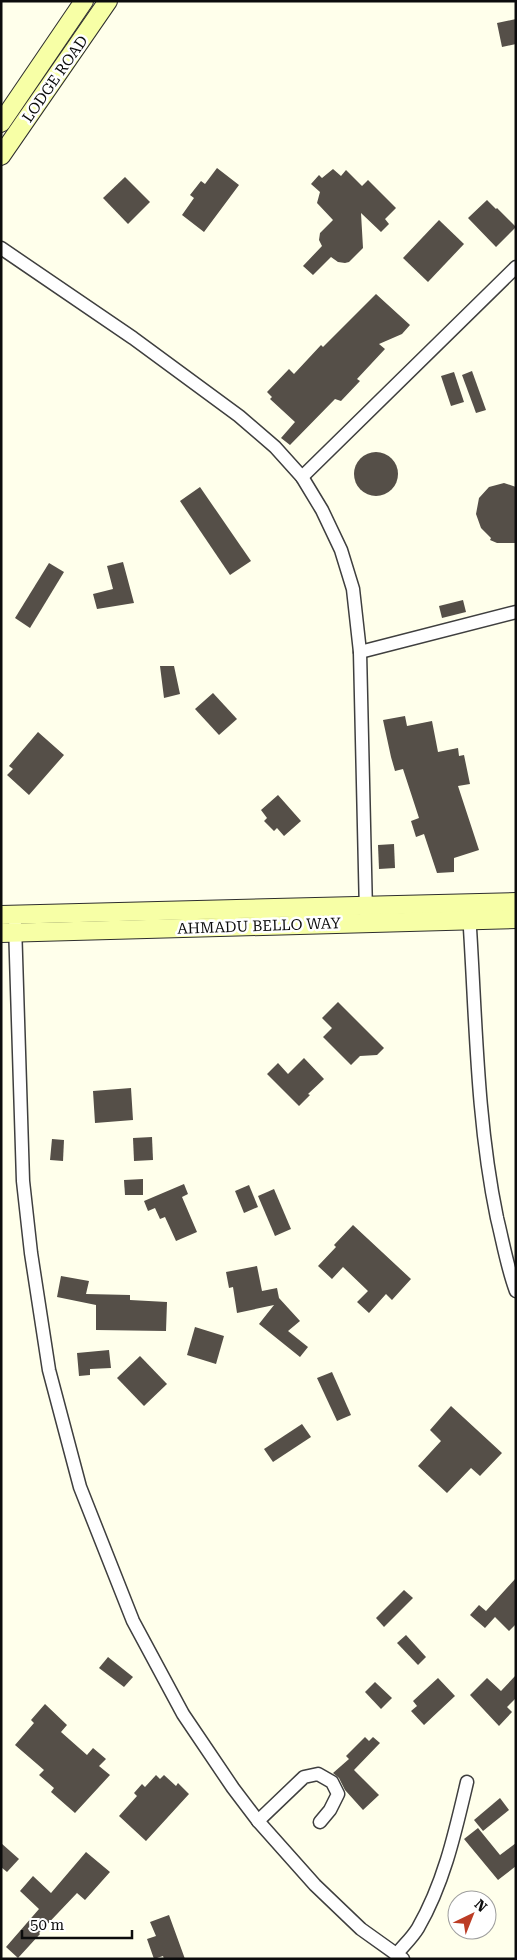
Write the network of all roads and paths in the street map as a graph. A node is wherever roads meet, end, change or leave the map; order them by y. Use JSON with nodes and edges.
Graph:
{"nodes":[{"id":1,"x":84,"y":1,"type":"edge"},
{"id":2,"x":108,"y":1,"type":"edge"},
{"id":3,"x":1,"y":123,"type":"edge"},
{"id":4,"x":1,"y":156,"type":"edge"},
{"id":5,"x":1,"y":248,"type":"edge"},
{"id":6,"x":516,"y":267,"type":"edge"},
{"id":7,"x":302,"y":477,"type":"junction"},
{"id":8,"x":516,"y":612,"type":"edge"},
{"id":9,"x":360,"y":652,"type":"junction"},
{"id":10,"x":516,"y":902,"type":"edge"},
{"id":11,"x":366,"y":905,"type":"junction"},
{"id":12,"x":469,"y":912,"type":"junction"},
{"id":13,"x":8,"y":915,"type":"edge"},
{"id":14,"x":516,"y":918,"type":"edge"},
{"id":15,"x":367,"y":924,"type":"junction"},
{"id":16,"x":9,"y":933,"type":"edge"},
{"id":17,"x":516,"y":1291,"type":"edge"},
{"id":18,"x":466,"y":1782,"type":"dead end"},
{"id":19,"x":258,"y":1821,"type":"junction"},
{"id":20,"x":320,"y":1822,"type":"dead end"},
{"id":21,"x":400,"y":1957,"type":"edge"}],
"edges":[{"from":1,"to":3,"type":"main road","name":"LODGE ROAD"},
{"from":2,"to":4,"type":"main road","name":"LODGE ROAD"},
{"from":5,"to":7,"type":"street"},
{"from":6,"to":7,"type":"street"},
{"from":7,"to":9,"type":"street"},
{"from":8,"to":9,"type":"street"},
{"from":9,"to":11,"type":"street"},
{"from":10,"to":12,"type":"main road","name":"AHMADU BELLO WAY"},
{"from":11,"to":12,"type":"main road","name":"AHMADU BELLO WAY"},
{"from":11,"to":13,"type":"main road","name":"AHMADU BELLO WAY"},
{"from":11,"to":15,"type":"street"},
{"from":12,"to":14,"type":"main road","name":"AHMADU BELLO WAY"},
{"from":12,"to":15,"type":"main road","name":"AHMADU BELLO WAY"},
{"from":12,"to":17,"type":"street"},
{"from":13,"to":16,"type":"street"},
{"from":15,"to":16,"type":"main road","name":"AHMADU BELLO WAY"},
{"from":16,"to":19,"type":"street"},
{"from":18,"to":21,"type":"street"},
{"from":19,"to":20,"type":"street"},
{"from":19,"to":21,"type":"street"}]}
